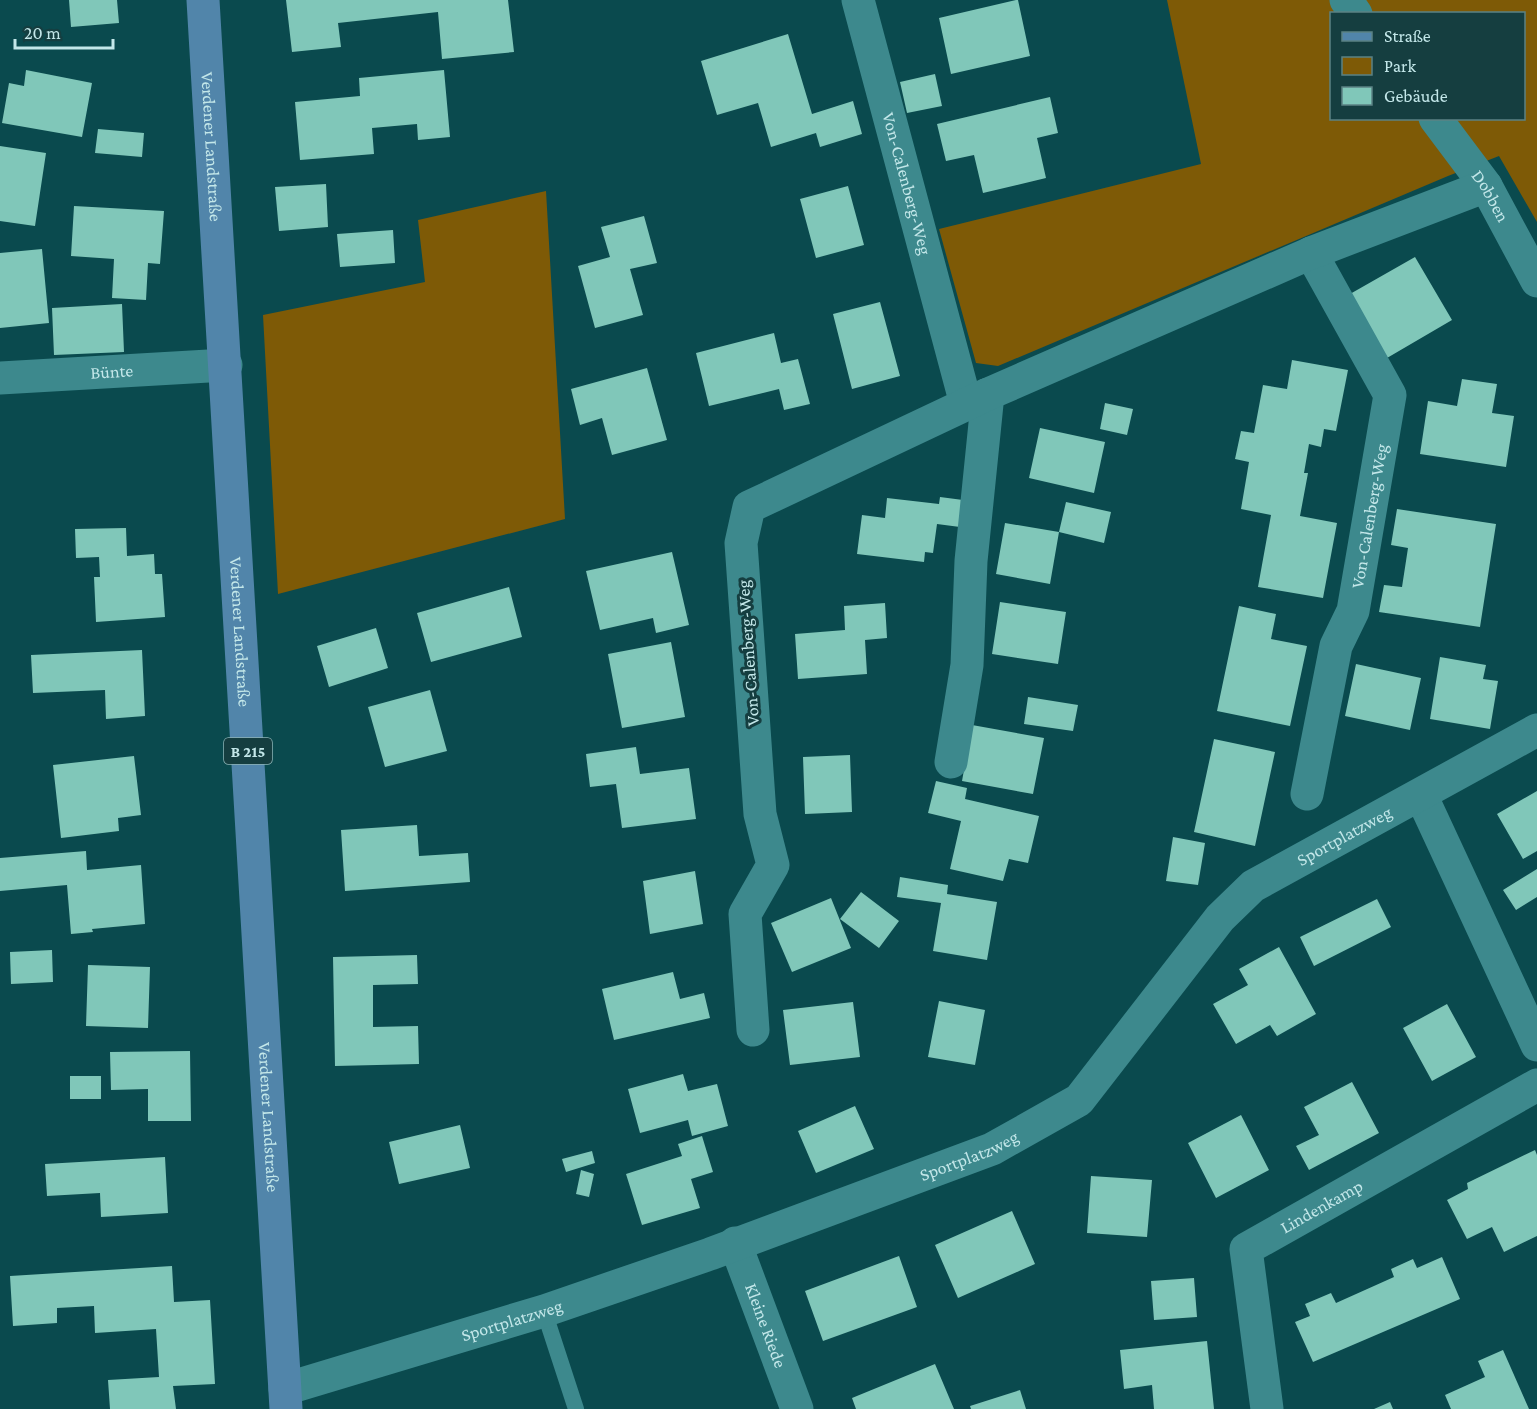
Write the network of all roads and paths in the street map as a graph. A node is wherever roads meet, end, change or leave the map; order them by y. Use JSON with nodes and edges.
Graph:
{"nodes":[{"id":1,"x":203,"y":0,"type":"edge"},
{"id":2,"x":858,"y":0,"type":"edge"},
{"id":3,"x":1436,"y":120,"type":"edge"},
{"id":4,"x":1486,"y":186,"type":"junction"},
{"id":5,"x":1311,"y":253,"type":"junction"},
{"id":6,"x":1537,"y":281,"type":"edge"},
{"id":7,"x":226,"y":365,"type":"junction"},
{"id":8,"x":0,"y":378,"type":"edge"},
{"id":9,"x":977,"y":399,"type":"junction"},
{"id":10,"x":1537,"y":730,"type":"edge"},
{"id":11,"x":951,"y":762,"type":"dead end"},
{"id":12,"x":1307,"y":794,"type":"dead end"},
{"id":13,"x":1421,"y":795,"type":"junction"},
{"id":14,"x":753,"y":1030,"type":"dead end"},
{"id":15,"x":1537,"y":1045,"type":"edge"},
{"id":16,"x":1537,"y":1085,"type":"edge"},
{"id":17,"x":735,"y":1243,"type":"junction"},
{"id":18,"x":544,"y":1311,"type":"junction"},
{"id":19,"x":285,"y":1399,"type":"edge"},
{"id":20,"x":576,"y":1409,"type":"edge"},
{"id":21,"x":797,"y":1409,"type":"edge"},
{"id":22,"x":1267,"y":1409,"type":"edge"}],
"edges":[{"from":1,"to":7,"type":"main road","name":"Verdener Landstraße","number":"B 215"},
{"from":2,"to":9,"type":"street","name":"Von-Calenberg-Weg"},
{"from":3,"to":4,"type":"street","name":"Dobben"},
{"from":4,"to":5,"type":"street","name":"Von-Calenberg-Weg"},
{"from":4,"to":6,"type":"street","name":"Dobben"},
{"from":5,"to":9,"type":"street","name":"Von-Calenberg-Weg"},
{"from":5,"to":12,"type":"street","name":"Von-Calenberg-Weg"},
{"from":7,"to":8,"type":"street","name":"Bünte"},
{"from":7,"to":19,"type":"main road","name":"Verdener Landstraße","number":"B 215"},
{"from":9,"to":11,"type":"street","name":"Von-Calenberg-Weg"},
{"from":9,"to":14,"type":"street","name":"Von-Calenberg-Weg"},
{"from":10,"to":13,"type":"street","name":"Sportplatzweg"},
{"from":13,"to":15,"type":"street"},
{"from":13,"to":17,"type":"street","name":"Sportplatzweg"},
{"from":16,"to":22,"type":"street","name":"Lindenkamp"},
{"from":17,"to":18,"type":"street","name":"Sportplatzweg"},
{"from":17,"to":21,"type":"street","name":"Kleine Riede"},
{"from":18,"to":19,"type":"street","name":"Sportplatzweg"},
{"from":18,"to":20,"type":"lane"}]}
